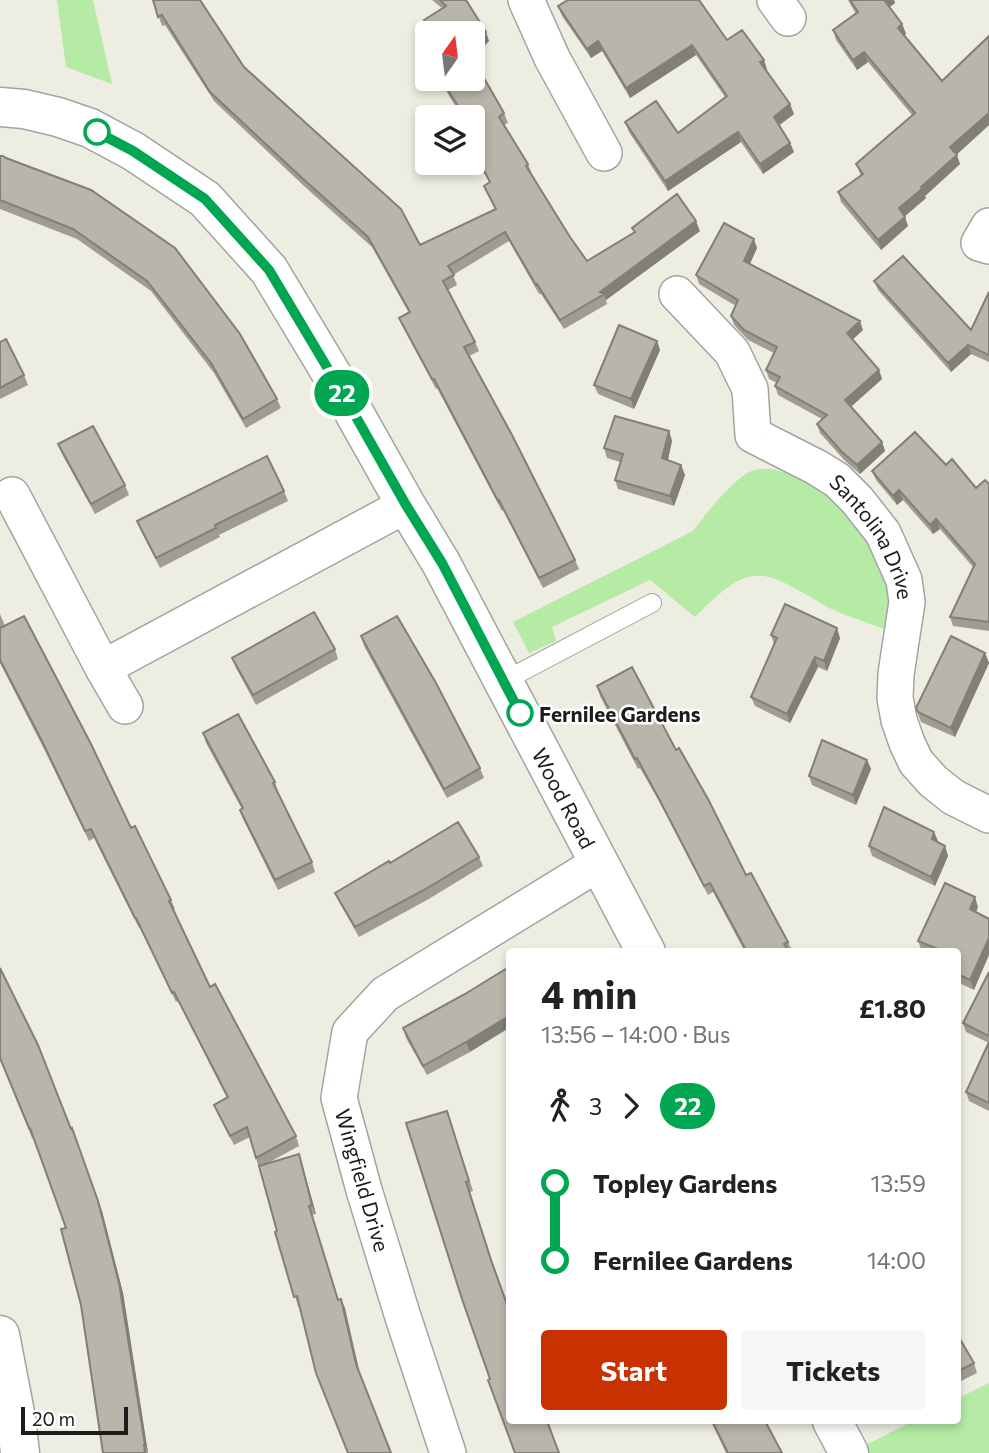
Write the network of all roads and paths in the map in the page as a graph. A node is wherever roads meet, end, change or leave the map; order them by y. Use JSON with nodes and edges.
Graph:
{"nodes":[{"id":1,"x":526,"y":0,"type":"edge"},
{"id":2,"x":0,"y":107,"type":"edge"},
{"id":3,"x":604,"y":153,"type":"dead end"},
{"id":4,"x":989,"y":226,"type":"edge"},
{"id":5,"x":989,"y":246,"type":"edge"},
{"id":6,"x":677,"y":294,"type":"dead end"},
{"id":7,"x":12,"y":495,"type":"dead end"},
{"id":8,"x":406,"y":505,"type":"junction"},
{"id":9,"x":652,"y":603,"type":"dead end"},
{"id":10,"x":103,"y":668,"type":"junction"},
{"id":11,"x":503,"y":681,"type":"junction"},
{"id":12,"x":125,"y":706,"type":"dead end"},
{"id":13,"x":989,"y":815,"type":"edge"},
{"id":14,"x":599,"y":863,"type":"junction"},
{"id":15,"x":644,"y":948,"type":"edge"},
{"id":16,"x":0,"y":1335,"type":"edge"},
{"id":17,"x":834,"y":1424,"type":"edge"},
{"id":18,"x":12,"y":1431,"type":"edge"},
{"id":19,"x":448,"y":1453,"type":"edge"},
{"id":20,"x":849,"y":1453,"type":"edge"}],
"edges":[{"from":1,"to":3,"type":"street"},
{"from":2,"to":8,"type":"street","name":"Wood Road"},
{"from":4,"to":5,"type":"street"},
{"from":6,"to":13,"type":"street","name":"Santolina Drive"},
{"from":7,"to":10,"type":"street"},
{"from":8,"to":10,"type":"street"},
{"from":8,"to":11,"type":"street","name":"Wood Road"},
{"from":9,"to":11,"type":"lane"},
{"from":10,"to":12,"type":"street"},
{"from":11,"to":14,"type":"street","name":"Wood Road"},
{"from":14,"to":15,"type":"street","name":"Wood Road"},
{"from":14,"to":19,"type":"street","name":"Wingfield Drive"},
{"from":16,"to":18,"type":"street"},
{"from":17,"to":20,"type":"street"}]}
